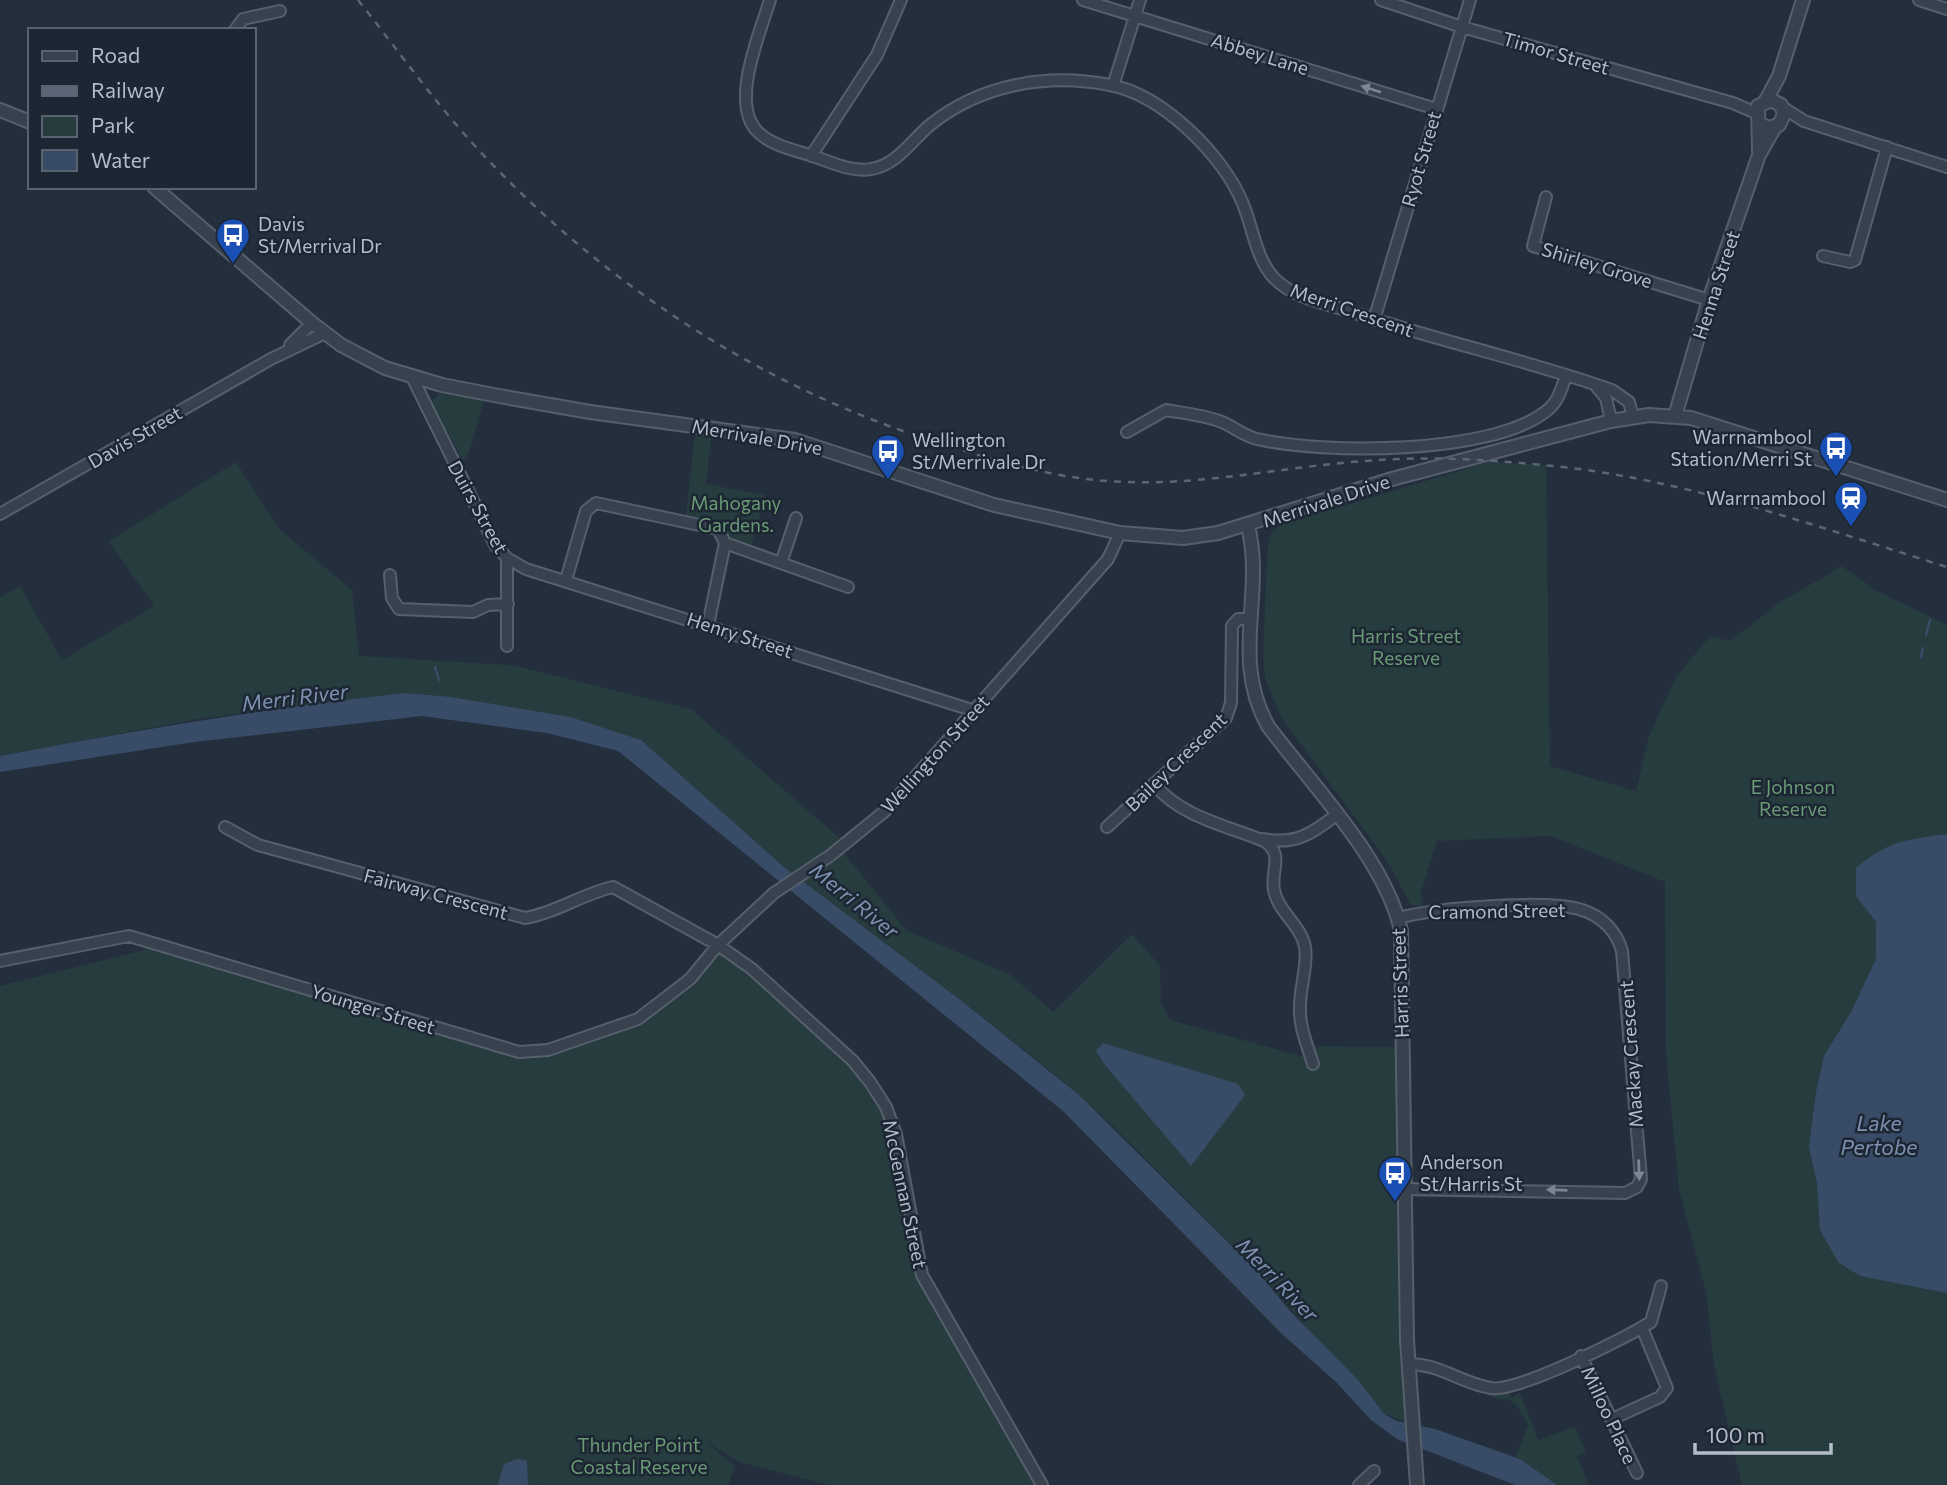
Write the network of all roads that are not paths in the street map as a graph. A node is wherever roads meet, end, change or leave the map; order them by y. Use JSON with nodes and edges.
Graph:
{"nodes":[{"id":1,"x":770,"y":0,"type":"edge"},
{"id":2,"x":901,"y":0,"type":"edge"},
{"id":3,"x":1083,"y":0,"type":"edge"},
{"id":4,"x":1140,"y":0,"type":"edge"},
{"id":5,"x":1381,"y":0,"type":"edge"},
{"id":6,"x":1470,"y":0,"type":"edge"},
{"id":7,"x":1803,"y":0,"type":"edge"},
{"id":8,"x":1919,"y":0,"type":"edge"},
{"id":9,"x":1947,"y":9,"type":"edge"},
{"id":10,"x":280,"y":10,"type":"dead end"},
{"id":11,"x":1136,"y":15,"type":"junction"},
{"id":12,"x":1462,"y":27,"type":"junction"},
{"id":13,"x":236,"y":28,"type":"edge"},
{"id":14,"x":1114,"y":86,"type":"junction"},
{"id":15,"x":1436,"y":109,"type":"junction"},
{"id":16,"x":1767,"y":109,"type":"junction"},
{"id":17,"x":0,"y":110,"type":"edge"},
{"id":18,"x":28,"y":121,"type":"edge"},
{"id":19,"x":1804,"y":121,"type":"junction"},
{"id":20,"x":1778,"y":125,"type":"junction"},
{"id":21,"x":1887,"y":147,"type":"junction"},
{"id":22,"x":1759,"y":155,"type":"junction"},
{"id":23,"x":811,"y":156,"type":"junction"},
{"id":24,"x":1947,"y":167,"type":"edge"},
{"id":25,"x":156,"y":189,"type":"edge"},
{"id":26,"x":1546,"y":197,"type":"dead end"},
{"id":27,"x":1823,"y":256,"type":"dead end"},
{"id":28,"x":1709,"y":300,"type":"junction"},
{"id":29,"x":1374,"y":320,"type":"junction"},
{"id":30,"x":312,"y":323,"type":"junction"},
{"id":31,"x":326,"y":333,"type":"junction"},
{"id":32,"x":271,"y":359,"type":"junction"},
{"id":33,"x":1566,"y":376,"type":"junction"},
{"id":34,"x":412,"y":377,"type":"junction"},
{"id":35,"x":1591,"y":384,"type":"junction"},
{"id":36,"x":1675,"y":416,"type":"junction"},
{"id":37,"x":1633,"y":417,"type":"junction"},
{"id":38,"x":1611,"y":421,"type":"junction"},
{"id":39,"x":1127,"y":432,"type":"dead end"},
{"id":40,"x":1947,"y":500,"type":"edge"},
{"id":41,"x":0,"y":514,"type":"edge"},
{"id":42,"x":796,"y":517,"type":"dead end"},
{"id":43,"x":1248,"y":526,"type":"junction"},
{"id":44,"x":1120,"y":533,"type":"junction"},
{"id":45,"x":725,"y":543,"type":"junction"},
{"id":46,"x":507,"y":558,"type":"junction"},
{"id":47,"x":781,"y":563,"type":"junction"},
{"id":48,"x":390,"y":575,"type":"dead end"},
{"id":49,"x":566,"y":580,"type":"junction"},
{"id":50,"x":848,"y":586,"type":"dead end"},
{"id":51,"x":508,"y":604,"type":"junction"},
{"id":52,"x":1249,"y":619,"type":"junction"},
{"id":53,"x":708,"y":625,"type":"junction"},
{"id":54,"x":507,"y":646,"type":"dead end"},
{"id":55,"x":975,"y":711,"type":"junction"},
{"id":56,"x":1155,"y":785,"type":"junction"},
{"id":57,"x":1336,"y":815,"type":"junction"},
{"id":58,"x":225,"y":827,"type":"dead end"},
{"id":59,"x":1107,"y":827,"type":"dead end"},
{"id":60,"x":1312,"y":834,"type":"junction"},
{"id":61,"x":1256,"y":838,"type":"junction"},
{"id":62,"x":1276,"y":866,"type":"junction"},
{"id":63,"x":1596,"y":916,"type":"joint"},
{"id":64,"x":1398,"y":918,"type":"junction"},
{"id":65,"x":718,"y":945,"type":"junction"},
{"id":66,"x":0,"y":961,"type":"edge"},
{"id":67,"x":1312,"y":1064,"type":"dead end"},
{"id":68,"x":1403,"y":1189,"type":"junction"},
{"id":69,"x":1661,"y":1286,"type":"dead end"},
{"id":70,"x":1642,"y":1328,"type":"junction"},
{"id":71,"x":1581,"y":1356,"type":"junction"},
{"id":72,"x":1408,"y":1364,"type":"junction"},
{"id":73,"x":1612,"y":1419,"type":"junction"},
{"id":74,"x":1374,"y":1471,"type":"dead end"},
{"id":75,"x":1637,"y":1474,"type":"dead end"},
{"id":76,"x":1042,"y":1485,"type":"edge"},
{"id":77,"x":1359,"y":1485,"type":"edge"},
{"id":78,"x":1417,"y":1485,"type":"edge"}],
"edges":[{"from":1,"to":23,"type":"street","name":"Merri Crescent"},
{"from":2,"to":23,"type":"street"},
{"from":3,"to":11,"type":"street","name":"Abbey Lane"},
{"from":4,"to":11,"type":"street"},
{"from":5,"to":12,"type":"street","name":"Timor Street"},
{"from":6,"to":12,"type":"street","name":"Ryot Street"},
{"from":7,"to":16,"type":"street","name":"Henna Street"},
{"from":8,"to":9,"type":"street"},
{"from":10,"to":13,"type":"street"},
{"from":11,"to":14,"type":"street"},
{"from":15,"to":11,"type":"street","name":"Abbey Lane","one_way":true},
{"from":12,"to":15,"type":"street","name":"Ryot Street"},
{"from":12,"to":16,"type":"street","name":"Timor Street"},
{"from":14,"to":23,"type":"street","name":"Merri Crescent"},
{"from":14,"to":29,"type":"street","name":"Merri Crescent"},
{"from":15,"to":29,"type":"street","name":"Ryot Street"},
{"from":16,"to":19,"type":"street","name":"Timor Street"},
{"from":16,"to":20,"type":"street"},
{"from":16,"to":20,"type":"street"},
{"from":16,"to":22,"type":"street","name":"Henna Street"},
{"from":17,"to":18,"type":"street"},
{"from":19,"to":20,"type":"street","name":"Timor Street"},
{"from":19,"to":21,"type":"street","name":"Timor Street"},
{"from":20,"to":22,"type":"street","name":"Henna Street"},
{"from":21,"to":24,"type":"street","name":"Timor Street"},
{"from":21,"to":27,"type":"street"},
{"from":22,"to":28,"type":"street","name":"Henna Street"},
{"from":25,"to":30,"type":"street","name":"Merrivale Drive"},
{"from":26,"to":28,"type":"street","name":"Shirley Grove"},
{"from":28,"to":36,"type":"street","name":"Henna Street"},
{"from":29,"to":33,"type":"street","name":"Merri Crescent"},
{"from":30,"to":31,"type":"street","name":"Merrivale Drive"},
{"from":30,"to":32,"type":"street","name":"Davis Street"},
{"from":31,"to":32,"type":"street","name":"Davis Street"},
{"from":31,"to":34,"type":"street","name":"Merrivale Drive"},
{"from":32,"to":41,"type":"street","name":"Davis Street"},
{"from":33,"to":35,"type":"street","name":"Merri Crescent"},
{"from":33,"to":39,"type":"street"},
{"from":34,"to":44,"type":"street","name":"Merrivale Drive"},
{"from":34,"to":46,"type":"street","name":"Duirs Street"},
{"from":35,"to":37,"type":"street","name":"Merri Crescent"},
{"from":35,"to":38,"type":"street"},
{"from":36,"to":37,"type":"street","name":"Merrivale Drive"},
{"from":36,"to":40,"type":"street","name":"Merrivale Drive"},
{"from":37,"to":38,"type":"street","name":"Merrivale Drive"},
{"from":38,"to":43,"type":"street","name":"Merrivale Drive"},
{"from":42,"to":47,"type":"street"},
{"from":43,"to":44,"type":"street","name":"Merrivale Drive"},
{"from":43,"to":52,"type":"street","name":"Harris Street"},
{"from":44,"to":55,"type":"street","name":"Wellington Street"},
{"from":45,"to":47,"type":"street"},
{"from":45,"to":49,"type":"street"},
{"from":45,"to":53,"type":"street"},
{"from":46,"to":49,"type":"street","name":"Henry Street"},
{"from":46,"to":51,"type":"street","name":"Duirs Street"},
{"from":47,"to":50,"type":"street"},
{"from":48,"to":51,"type":"street"},
{"from":49,"to":53,"type":"street","name":"Henry Street"},
{"from":51,"to":54,"type":"street","name":"Duirs Street"},
{"from":52,"to":56,"type":"street","name":"Bailey Crescent"},
{"from":52,"to":57,"type":"street","name":"Harris Street"},
{"from":53,"to":55,"type":"street","name":"Henry Street"},
{"from":55,"to":65,"type":"street","name":"Wellington Street"},
{"from":56,"to":59,"type":"street","name":"Bailey Crescent"},
{"from":56,"to":61,"type":"street"},
{"from":57,"to":60,"type":"street"},
{"from":57,"to":64,"type":"street","name":"Harris Street"},
{"from":58,"to":65,"type":"street","name":"Fairway Crescent"},
{"from":60,"to":61,"type":"street"},
{"from":60,"to":62,"type":"street"},
{"from":61,"to":62,"type":"street"},
{"from":62,"to":67,"type":"street"},
{"from":63,"to":64,"type":"street","name":"Cramond Street"},
{"from":63,"to":68,"type":"street","name":"Mackay Crescent","one_way":true},
{"from":64,"to":68,"type":"street","name":"Harris Street"},
{"from":65,"to":66,"type":"street","name":"Younger Street"},
{"from":65,"to":76,"type":"street","name":"McGennan Street"},
{"from":68,"to":72,"type":"street","name":"Harris Street"},
{"from":69,"to":70,"type":"street"},
{"from":70,"to":71,"type":"street"},
{"from":70,"to":73,"type":"street"},
{"from":71,"to":72,"type":"street"},
{"from":71,"to":73,"type":"street","name":"Milloo Place"},
{"from":72,"to":78,"type":"street","name":"Harris Street"},
{"from":73,"to":75,"type":"street","name":"Milloo Place"},
{"from":74,"to":77,"type":"street"}]}
